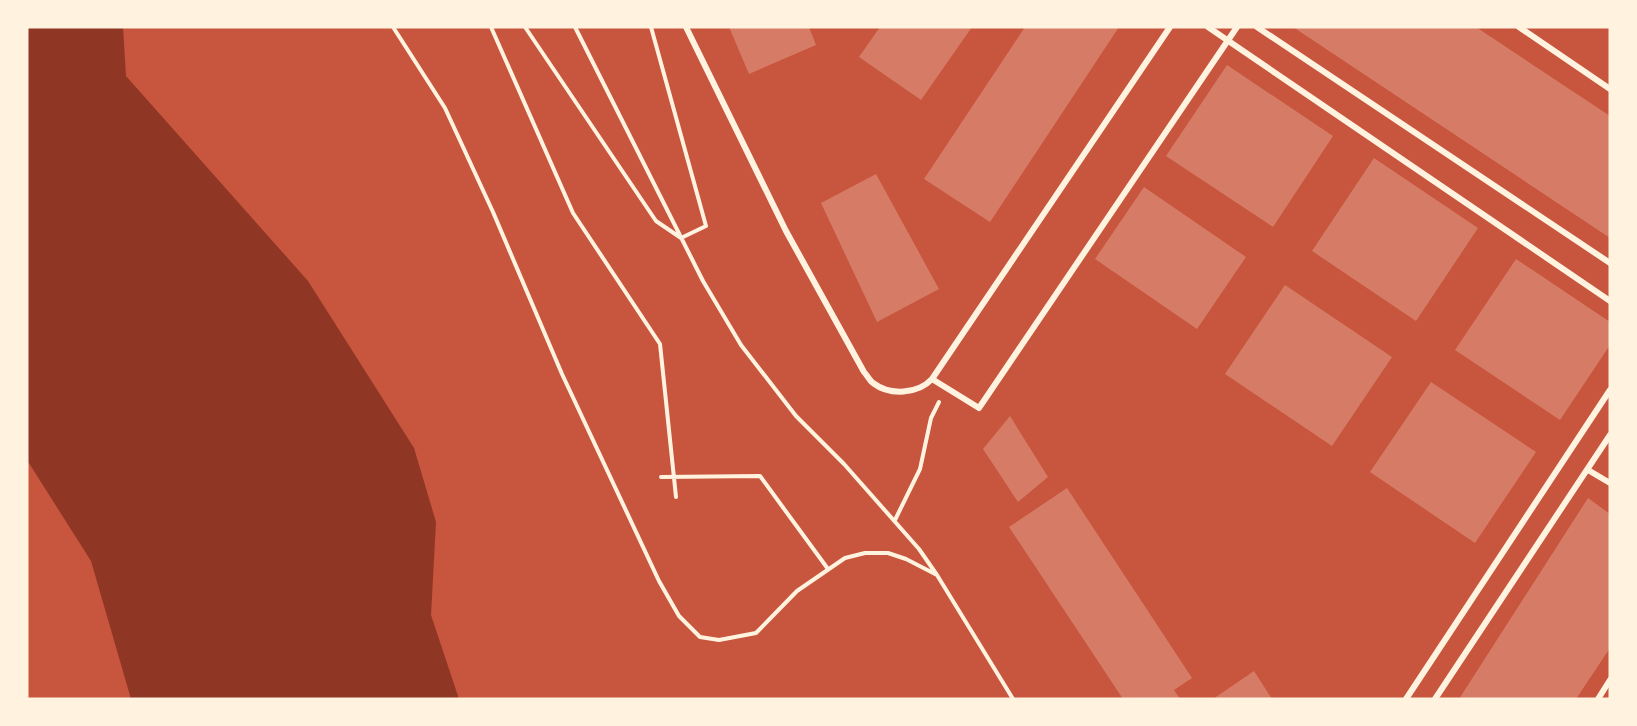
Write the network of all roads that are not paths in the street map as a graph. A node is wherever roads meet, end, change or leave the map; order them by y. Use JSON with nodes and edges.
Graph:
{"nodes":[{"id":1,"x":686,"y":27,"type":"edge"},
{"id":2,"x":1170,"y":27,"type":"edge"},
{"id":3,"x":1208,"y":27,"type":"edge"},
{"id":4,"x":1237,"y":27,"type":"edge"},
{"id":5,"x":1257,"y":27,"type":"edge"},
{"id":6,"x":1519,"y":27,"type":"edge"},
{"id":7,"x":1227,"y":40,"type":"junction"},
{"id":8,"x":1610,"y":89,"type":"edge"},
{"id":9,"x":1610,"y":263,"type":"edge"},
{"id":10,"x":1610,"y":301,"type":"edge"},
{"id":11,"x":932,"y":379,"type":"junction"},
{"id":12,"x":1610,"y":390,"type":"edge"},
{"id":13,"x":1610,"y":435,"type":"edge"},
{"id":14,"x":1588,"y":470,"type":"junction"},
{"id":15,"x":1610,"y":483,"type":"edge"},
{"id":16,"x":1610,"y":680,"type":"edge"},
{"id":17,"x":1406,"y":699,"type":"edge"},
{"id":18,"x":1435,"y":699,"type":"edge"},
{"id":19,"x":1598,"y":699,"type":"edge"}],
"edges":[{"from":1,"to":11,"type":"street"},
{"from":2,"to":11,"type":"street"},
{"from":3,"to":7,"type":"street"},
{"from":4,"to":7,"type":"street"},
{"from":5,"to":9,"type":"street"},
{"from":6,"to":8,"type":"street"},
{"from":7,"to":10,"type":"street"},
{"from":7,"to":11,"type":"street"},
{"from":12,"to":17,"type":"street"},
{"from":13,"to":14,"type":"street"},
{"from":14,"to":15,"type":"street"},
{"from":14,"to":18,"type":"street"},
{"from":16,"to":19,"type":"street"}]}
